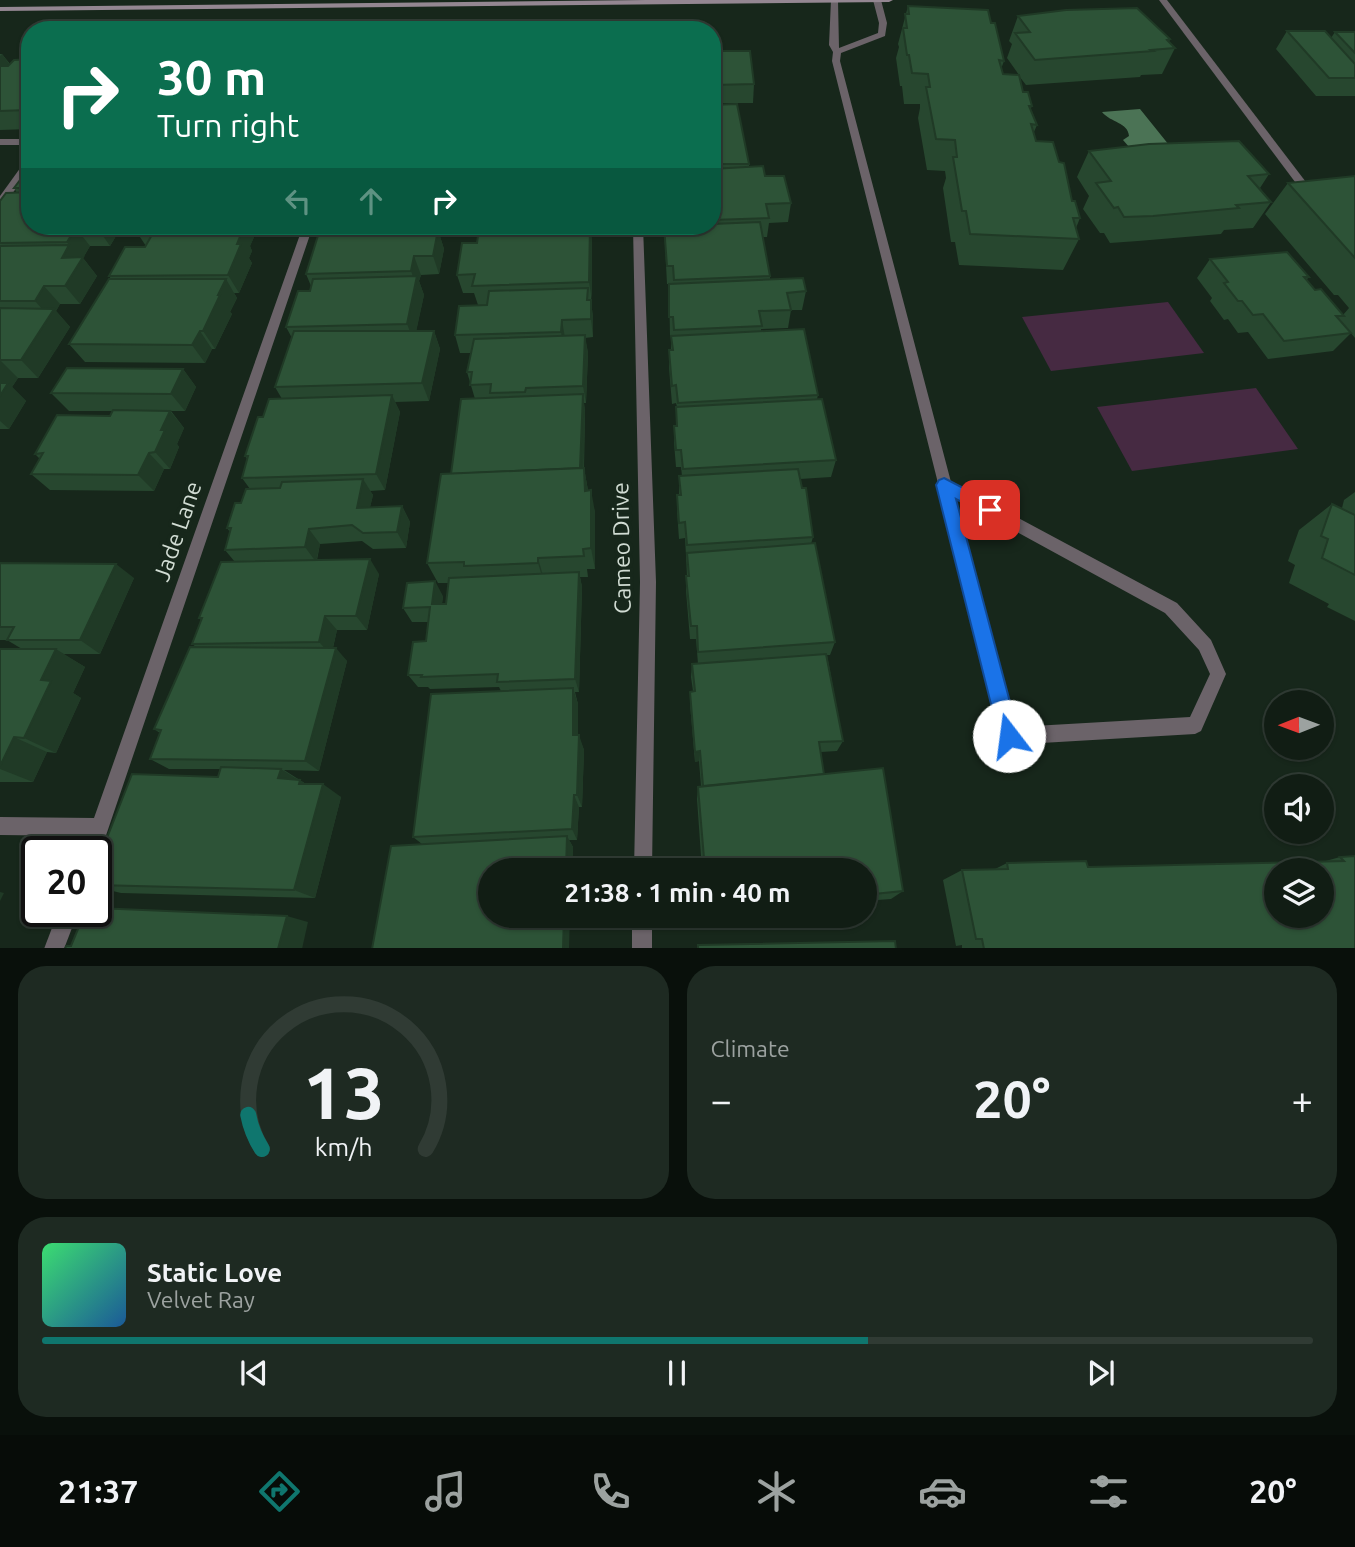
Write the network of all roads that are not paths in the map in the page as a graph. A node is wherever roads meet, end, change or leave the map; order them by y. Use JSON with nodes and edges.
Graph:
{"nodes":[{"id":1,"x":771,"y":0,"type":"edge"},
{"id":2,"x":877,"y":0,"type":"edge"},
{"id":3,"x":889,"y":0,"type":"edge"},
{"id":4,"x":1163,"y":0,"type":"edge"},
{"id":5,"x":834,"y":1,"type":"edge"},
{"id":6,"x":0,"y":9,"type":"edge"},
{"id":7,"x":837,"y":52,"type":"junction"},
{"id":8,"x":0,"y":142,"type":"edge"},
{"id":9,"x":21,"y":142,"type":"edge"},
{"id":10,"x":21,"y":174,"type":"edge"},
{"id":11,"x":1308,"y":192,"type":"edge"},
{"id":12,"x":0,"y":203,"type":"edge"},
{"id":13,"x":305,"y":235,"type":"edge"},
{"id":14,"x":638,"y":235,"type":"edge"},
{"id":15,"x":944,"y":485,"type":"junction"},
{"id":16,"x":0,"y":826,"type":"edge"},
{"id":17,"x":101,"y":827,"type":"junction"},
{"id":18,"x":97,"y":836,"type":"edge"},
{"id":19,"x":643,"y":858,"type":"edge"},
{"id":20,"x":62,"y":927,"type":"edge"},
{"id":21,"x":642,"y":928,"type":"edge"},
{"id":22,"x":54,"y":948,"type":"edge"},
{"id":23,"x":642,"y":948,"type":"edge"}],
"edges":[{"from":1,"to":5,"type":"street"},
{"from":1,"to":6,"type":"street"},
{"from":2,"to":3,"type":"street"},
{"from":2,"to":5,"type":"street"},
{"from":2,"to":7,"type":"street"},
{"from":4,"to":11,"type":"street"},
{"from":5,"to":7,"type":"street"},
{"from":7,"to":15,"type":"street"},
{"from":8,"to":9,"type":"street"},
{"from":10,"to":12,"type":"street"},
{"from":13,"to":17,"type":"street","name":"Jade Lane"},
{"from":14,"to":19,"type":"street","name":"Cameo Drive"},
{"from":15,"to":15,"type":"street"},
{"from":16,"to":17,"type":"street"},
{"from":17,"to":18,"type":"street","name":"Jade Lane"},
{"from":20,"to":22,"type":"street"},
{"from":21,"to":23,"type":"street"}]}
